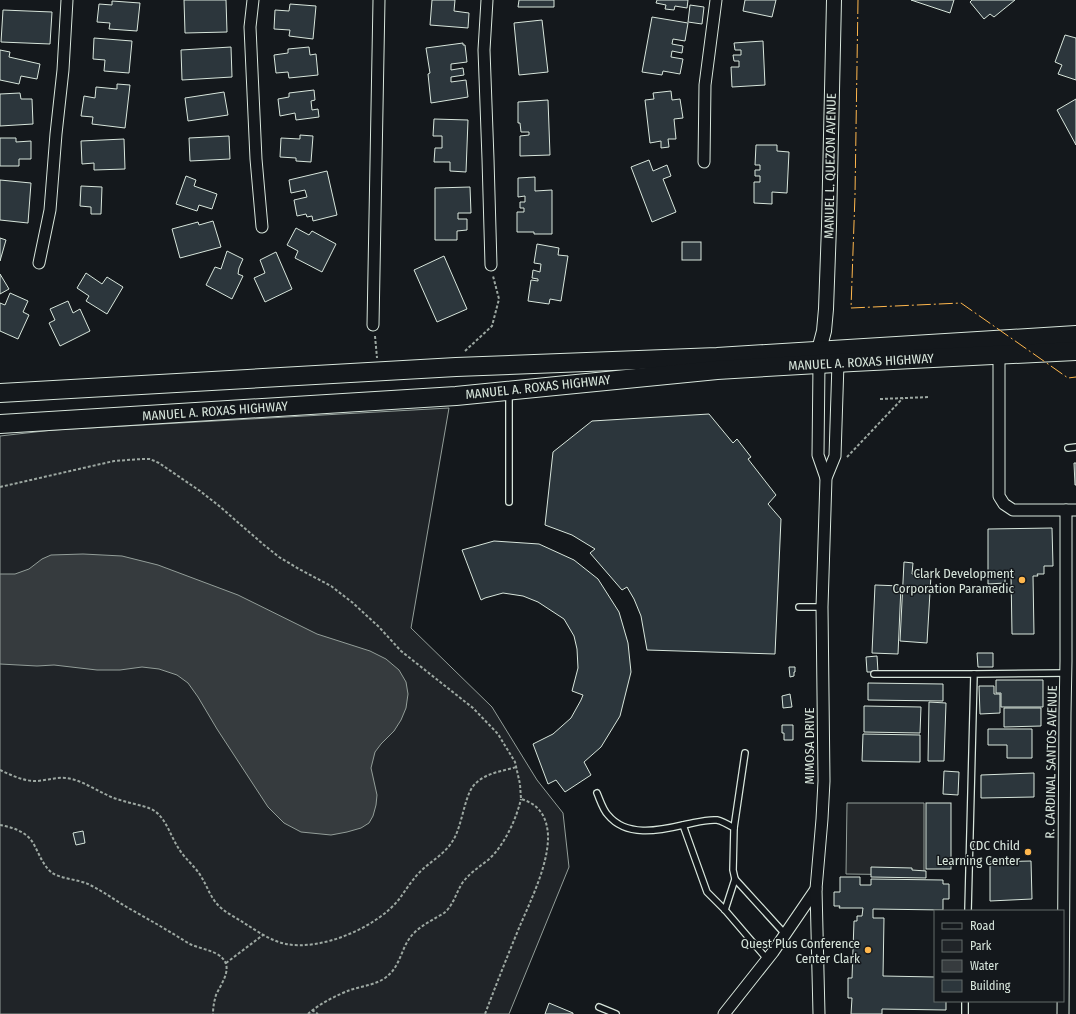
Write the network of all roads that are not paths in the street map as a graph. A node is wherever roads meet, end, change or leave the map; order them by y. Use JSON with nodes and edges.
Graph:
{"nodes":[{"id":1,"x":67,"y":0,"type":"edge"},
{"id":2,"x":253,"y":0,"type":"edge"},
{"id":3,"x":379,"y":0,"type":"edge"},
{"id":4,"x":487,"y":0,"type":"edge"},
{"id":5,"x":716,"y":0,"type":"edge"},
{"id":6,"x":834,"y":0,"type":"edge"},
{"id":7,"x":704,"y":162,"type":"dead end"},
{"id":8,"x":262,"y":227,"type":"dead end"},
{"id":9,"x":39,"y":263,"type":"dead end"},
{"id":10,"x":490,"y":265,"type":"road end"},
{"id":11,"x":373,"y":325,"type":"road end"},
{"id":12,"x":824,"y":331,"type":"junction"},
{"id":13,"x":1076,"y":335,"type":"edge"},
{"id":14,"x":999,"y":347,"type":"junction"},
{"id":15,"x":1076,"y":351,"type":"edge"},
{"id":16,"x":838,"y":356,"type":"junction"},
{"id":17,"x":819,"y":357,"type":"junction"},
{"id":18,"x":510,"y":390,"type":"junction"},
{"id":19,"x":0,"y":393,"type":"edge"},
{"id":20,"x":0,"y":424,"type":"edge"},
{"id":21,"x":1076,"y":447,"type":"edge"},
{"id":22,"x":1068,"y":448,"type":"dead end"},
{"id":23,"x":826,"y":478,"type":"junction"},
{"id":24,"x":509,"y":502,"type":"dead end"},
{"id":25,"x":1071,"y":510,"type":"edge"},
{"id":26,"x":799,"y":607,"type":"dead end"},
{"id":27,"x":822,"y":607,"type":"junction"},
{"id":28,"x":1071,"y":673,"type":"edge"},
{"id":29,"x":874,"y":674,"type":"dead end"},
{"id":30,"x":974,"y":674,"type":"junction"},
{"id":31,"x":745,"y":753,"type":"dead end"},
{"id":32,"x":597,"y":793,"type":"dead end"},
{"id":33,"x":683,"y":825,"type":"junction"},
{"id":34,"x":734,"y":828,"type":"junction"},
{"id":35,"x":735,"y":879,"type":"junction"},
{"id":36,"x":816,"y":889,"type":"junction"},
{"id":37,"x":725,"y":910,"type":"junction"},
{"id":38,"x":968,"y":910,"type":"edge"},
{"id":39,"x":1064,"y":910,"type":"edge"},
{"id":40,"x":785,"y":934,"type":"junction"},
{"id":41,"x":768,"y":959,"type":"junction"},
{"id":42,"x":965,"y":1002,"type":"edge"},
{"id":43,"x":1063,"y":1002,"type":"edge"},
{"id":44,"x":599,"y":1007,"type":"dead end"},
{"id":45,"x":616,"y":1014,"type":"edge"},
{"id":46,"x":724,"y":1014,"type":"edge"},
{"id":47,"x":819,"y":1014,"type":"edge"},
{"id":48,"x":965,"y":1014,"type":"edge"},
{"id":49,"x":1063,"y":1014,"type":"edge"}],
"edges":[{"from":1,"to":9,"type":"street"},
{"from":2,"to":8,"type":"street"},
{"from":3,"to":11,"type":"street"},
{"from":4,"to":10,"type":"street"},
{"from":5,"to":7,"type":"street"},
{"from":6,"to":12,"type":"street","name":"MANUEL L. QUEZON AVENUE"},
{"from":12,"to":16,"type":"street"},
{"from":12,"to":17,"type":"street","name":"MANUEL L. QUEZON AVENUE"},
{"from":13,"to":14,"type":"main road","name":"MANUEL A. ROXAS HIGHWAY"},
{"from":14,"to":15,"type":"main road","name":"MANUEL A. ROXAS HIGHWAY"},
{"from":14,"to":16,"type":"main road","name":"MANUEL A. ROXAS HIGHWAY"},
{"from":14,"to":25,"type":"street"},
{"from":16,"to":17,"type":"main road","name":"MANUEL A. ROXAS HIGHWAY"},
{"from":16,"to":23,"type":"street","name":"MIMOSA DRIVE"},
{"from":17,"to":18,"type":"main road","name":"MANUEL A. ROXAS HIGHWAY"},
{"from":17,"to":19,"type":"main road","name":"MANUEL A. ROXAS HIGHWAY"},
{"from":17,"to":23,"type":"street","name":"MIMOSA DRIVE"},
{"from":18,"to":20,"type":"main road","name":"MANUEL A. ROXAS HIGHWAY"},
{"from":18,"to":24,"type":"lane"},
{"from":21,"to":22,"type":"lane"},
{"from":23,"to":27,"type":"street","name":"MIMOSA DRIVE"},
{"from":25,"to":28,"type":"street","name":"R. CARDINAL SANTOS AVENUE"},
{"from":26,"to":27,"type":"lane"},
{"from":27,"to":36,"type":"street","name":"MIMOSA DRIVE"},
{"from":28,"to":30,"type":"lane"},
{"from":28,"to":39,"type":"street","name":"R. CARDINAL SANTOS AVENUE"},
{"from":29,"to":30,"type":"lane"},
{"from":30,"to":38,"type":"lane"},
{"from":31,"to":34,"type":"lane"},
{"from":32,"to":33,"type":"lane"},
{"from":33,"to":34,"type":"lane"},
{"from":33,"to":37,"type":"lane"},
{"from":34,"to":35,"type":"lane"},
{"from":35,"to":37,"type":"lane"},
{"from":35,"to":40,"type":"lane"},
{"from":36,"to":40,"type":"street"},
{"from":36,"to":47,"type":"street","name":"MIMOSA DRIVE"},
{"from":37,"to":41,"type":"lane"},
{"from":40,"to":41,"type":"street"},
{"from":41,"to":46,"type":"street"},
{"from":42,"to":48,"type":"lane"},
{"from":43,"to":49,"type":"street","name":"R. CARDINAL SANTOS AVENUE"},
{"from":44,"to":45,"type":"lane"}]}
